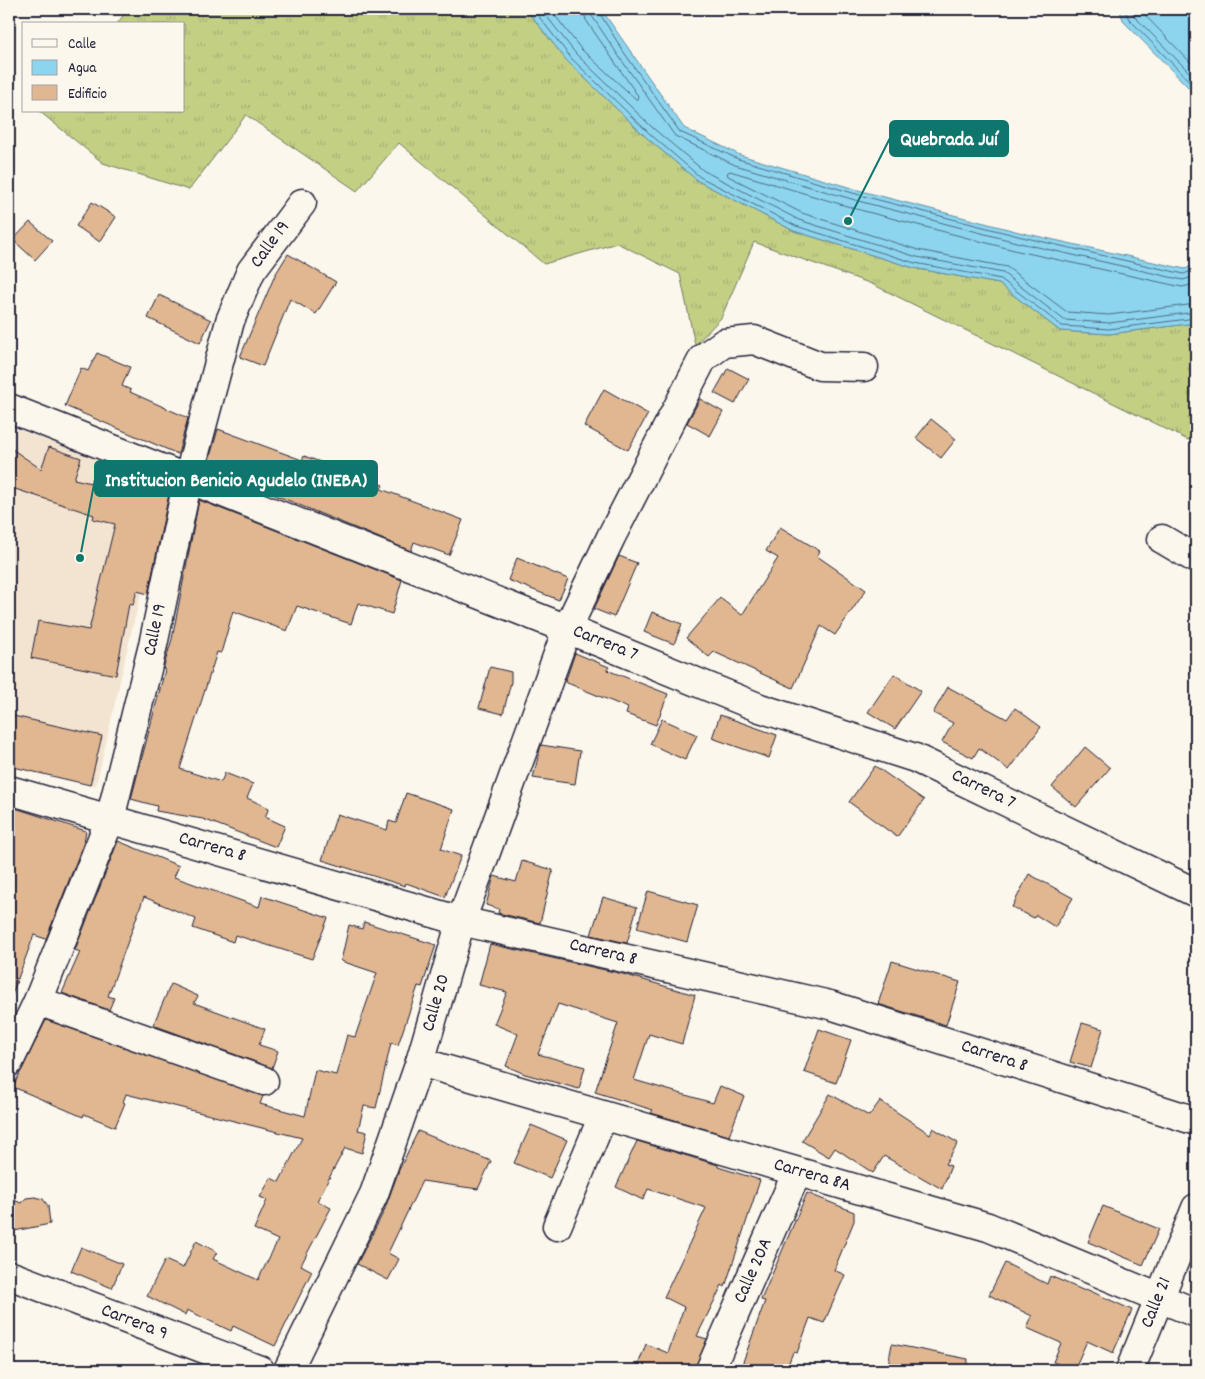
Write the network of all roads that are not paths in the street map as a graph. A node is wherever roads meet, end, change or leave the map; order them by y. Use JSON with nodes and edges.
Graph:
{"nodes":[{"id":1,"x":302,"y":203,"type":"dead end"},
{"id":2,"x":864,"y":367,"type":"dead end"},
{"id":3,"x":9,"y":408,"type":"edge"},
{"id":4,"x":188,"y":479,"type":"junction"},
{"id":5,"x":1162,"y":539,"type":"dead end"},
{"id":6,"x":1196,"y":559,"type":"edge"},
{"id":7,"x":567,"y":629,"type":"junction"},
{"id":8,"x":9,"y":790,"type":"edge"},
{"id":9,"x":110,"y":818,"type":"junction"},
{"id":10,"x":1196,"y":892,"type":"edge"},
{"id":11,"x":461,"y":921,"type":"junction"},
{"id":12,"x":38,"y":1001,"type":"junction"},
{"id":13,"x":9,"y":1062,"type":"edge"},
{"id":14,"x":420,"y":1062,"type":"junction"},
{"id":15,"x":264,"y":1081,"type":"dead end"},
{"id":16,"x":603,"y":1116,"type":"junction"},
{"id":17,"x":1196,"y":1121,"type":"edge"},
{"id":18,"x":797,"y":1172,"type":"junction"},
{"id":19,"x":1196,"y":1208,"type":"edge"},
{"id":20,"x":557,"y":1226,"type":"dead end"},
{"id":21,"x":9,"y":1275,"type":"edge"},
{"id":22,"x":1159,"y":1299,"type":"junction"},
{"id":23,"x":1196,"y":1313,"type":"edge"},
{"id":24,"x":260,"y":1370,"type":"edge"},
{"id":25,"x":288,"y":1370,"type":"edge"},
{"id":26,"x":710,"y":1370,"type":"edge"},
{"id":27,"x":1130,"y":1370,"type":"edge"}],
"edges":[{"from":1,"to":4,"type":"street","name":"Calle 19"},
{"from":2,"to":7,"type":"street","name":"Calle 20"},
{"from":3,"to":4,"type":"street","name":"Carrera 7"},
{"from":4,"to":7,"type":"street","name":"Carrera 7"},
{"from":4,"to":9,"type":"street","name":"Calle 19"},
{"from":5,"to":6,"type":"street"},
{"from":7,"to":10,"type":"street","name":"Carrera 7"},
{"from":7,"to":11,"type":"street","name":"Calle 20"},
{"from":8,"to":9,"type":"street","name":"Carrera 8"},
{"from":9,"to":11,"type":"street","name":"Carrera 8"},
{"from":9,"to":12,"type":"street","name":"Calle 19"},
{"from":11,"to":14,"type":"street","name":"Calle 20"},
{"from":11,"to":17,"type":"street","name":"Carrera 8"},
{"from":12,"to":13,"type":"street","name":"Calle 19"},
{"from":12,"to":15,"type":"street"},
{"from":14,"to":16,"type":"street","name":"Carrera 8A"},
{"from":14,"to":25,"type":"street","name":"Calle 20"},
{"from":16,"to":18,"type":"street","name":"Carrera 8A"},
{"from":16,"to":20,"type":"street"},
{"from":18,"to":22,"type":"street","name":"Carrera 8A"},
{"from":18,"to":26,"type":"street","name":"Calle 20A"},
{"from":19,"to":22,"type":"street","name":"Calle 21"},
{"from":21,"to":24,"type":"street","name":"Carrera 9"},
{"from":22,"to":23,"type":"street","name":"Carrera 8A"},
{"from":22,"to":27,"type":"street","name":"Calle 21"}]}
